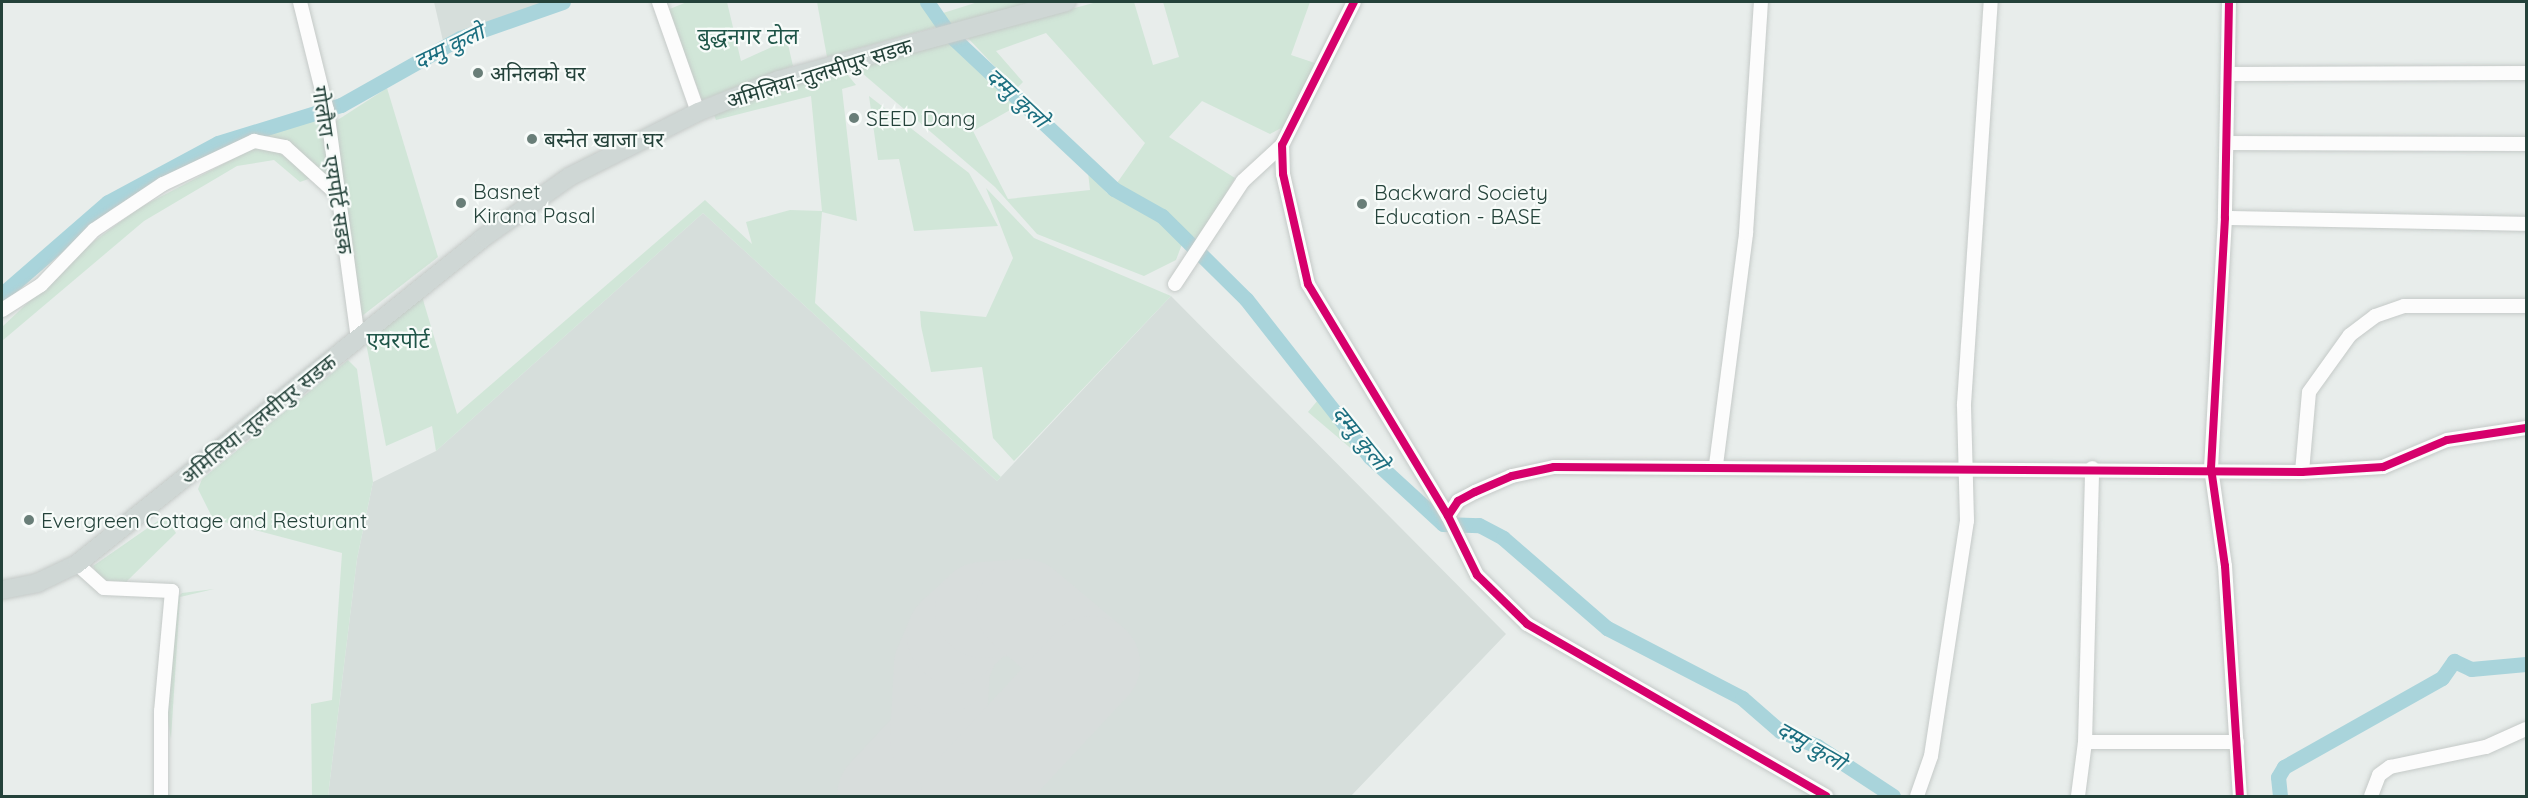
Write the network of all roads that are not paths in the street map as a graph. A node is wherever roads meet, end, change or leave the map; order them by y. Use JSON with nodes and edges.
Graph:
{"nodes":[{"id":1,"x":300,"y":2,"type":"edge"},
{"id":2,"x":659,"y":2,"type":"edge"},
{"id":3,"x":1067,"y":2,"type":"edge"},
{"id":4,"x":1354,"y":2,"type":"edge"},
{"id":5,"x":1761,"y":2,"type":"edge"},
{"id":6,"x":1991,"y":2,"type":"edge"},
{"id":7,"x":2229,"y":2,"type":"edge"},
{"id":8,"x":2526,"y":73,"type":"edge"},
{"id":9,"x":2228,"y":74,"type":"junction"},
{"id":10,"x":698,"y":112,"type":"junction"},
{"id":11,"x":2227,"y":143,"type":"junction"},
{"id":12,"x":2526,"y":144,"type":"edge"},
{"id":13,"x":1282,"y":145,"type":"junction"},
{"id":14,"x":339,"y":196,"type":"junction"},
{"id":15,"x":2225,"y":218,"type":"junction"},
{"id":16,"x":2526,"y":224,"type":"edge"},
{"id":17,"x":1175,"y":284,"type":"dead end"},
{"id":18,"x":2526,"y":306,"type":"edge"},
{"id":19,"x":2,"y":310,"type":"edge"},
{"id":20,"x":358,"y":340,"type":"junction"},
{"id":21,"x":2526,"y":428,"type":"edge"},
{"id":22,"x":1716,"y":465,"type":"junction"},
{"id":23,"x":1969,"y":468,"type":"junction"},
{"id":24,"x":2092,"y":468,"type":"junction"},
{"id":25,"x":2211,"y":468,"type":"junction"},
{"id":26,"x":2302,"y":472,"type":"junction"},
{"id":27,"x":1448,"y":516,"type":"junction"},
{"id":28,"x":76,"y":564,"type":"junction"},
{"id":29,"x":2,"y":590,"type":"edge"},
{"id":30,"x":2526,"y":729,"type":"edge"},
{"id":31,"x":2085,"y":742,"type":"junction"},
{"id":32,"x":2237,"y":742,"type":"junction"},
{"id":33,"x":161,"y":796,"type":"edge"},
{"id":34,"x":1826,"y":796,"type":"edge"},
{"id":35,"x":1917,"y":796,"type":"edge"},
{"id":36,"x":2078,"y":796,"type":"edge"},
{"id":37,"x":2240,"y":796,"type":"edge"},
{"id":38,"x":2371,"y":796,"type":"edge"}],
"edges":[{"from":1,"to":14,"type":"street","name":"गोलौरा - एयर्पोर्ट सडक"},
{"from":2,"to":10,"type":"street"},
{"from":3,"to":10,"type":"main road","name":"अमिलिया-तुलसीपुर सडक"},
{"from":4,"to":13,"type":"street"},
{"from":5,"to":22,"type":"street"},
{"from":6,"to":23,"type":"street"},
{"from":7,"to":9,"type":"street"},
{"from":8,"to":9,"type":"street"},
{"from":9,"to":11,"type":"street"},
{"from":10,"to":20,"type":"main road","name":"अमिलिया-तुलसीपुर सडक"},
{"from":11,"to":12,"type":"street"},
{"from":11,"to":15,"type":"street"},
{"from":13,"to":17,"type":"street"},
{"from":13,"to":27,"type":"street"},
{"from":14,"to":19,"type":"street"},
{"from":14,"to":20,"type":"street","name":"गोलौरा - एयर्पोर्ट सडक"},
{"from":15,"to":16,"type":"street"},
{"from":15,"to":25,"type":"street"},
{"from":18,"to":26,"type":"street"},
{"from":20,"to":28,"type":"main road","name":"अमिलिया-तुलसीपुर सडक"},
{"from":21,"to":26,"type":"street"},
{"from":22,"to":23,"type":"street"},
{"from":22,"to":27,"type":"street"},
{"from":23,"to":24,"type":"street"},
{"from":23,"to":35,"type":"street"},
{"from":24,"to":25,"type":"street"},
{"from":24,"to":31,"type":"street"},
{"from":25,"to":26,"type":"street"},
{"from":25,"to":32,"type":"street"},
{"from":27,"to":34,"type":"street"},
{"from":28,"to":29,"type":"main road","name":"अमिलिया-तुलसीपुर सडक"},
{"from":28,"to":33,"type":"street"},
{"from":30,"to":38,"type":"street"},
{"from":31,"to":32,"type":"street"},
{"from":31,"to":36,"type":"street"},
{"from":32,"to":37,"type":"street"}]}
